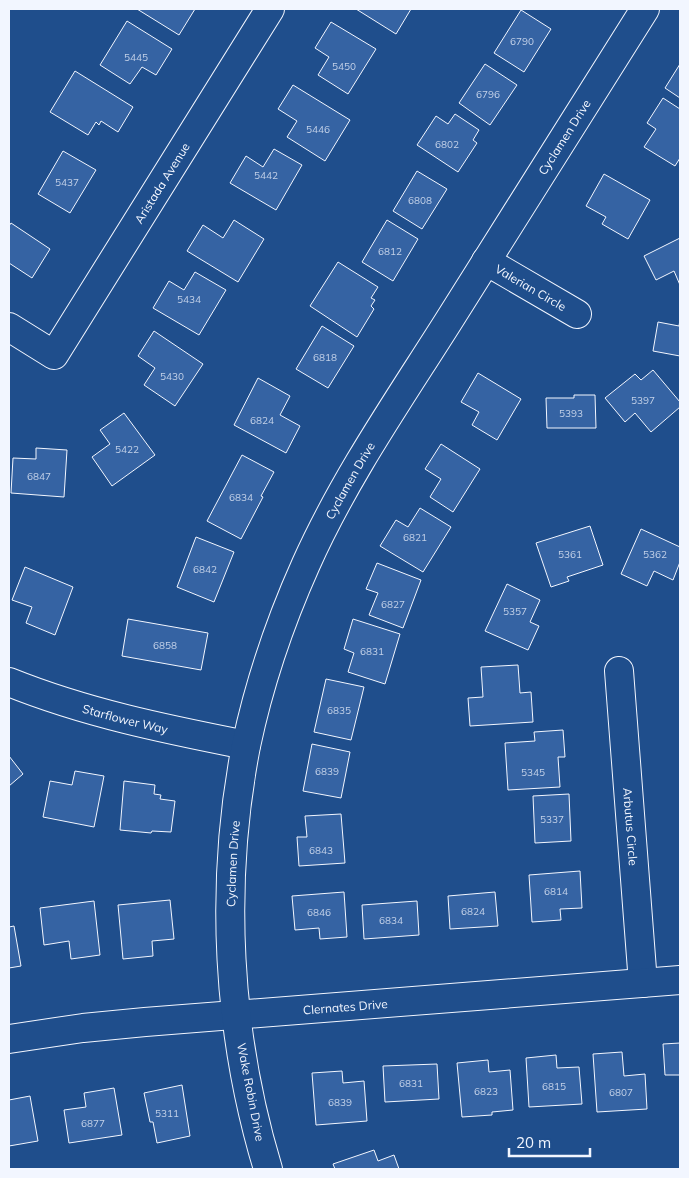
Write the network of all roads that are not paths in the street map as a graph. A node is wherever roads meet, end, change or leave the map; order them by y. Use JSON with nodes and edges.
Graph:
{"nodes":[{"id":1,"x":270,"y":9,"type":"edge"},
{"id":2,"x":645,"y":9,"type":"edge"},
{"id":3,"x":486,"y":261,"type":"junction"},
{"id":4,"x":577,"y":314,"type":"dead end"},
{"id":5,"x":9,"y":327,"type":"edge"},
{"id":6,"x":619,"y":671,"type":"dead end"},
{"id":7,"x":9,"y":682,"type":"edge"},
{"id":8,"x":246,"y":745,"type":"junction"},
{"id":9,"x":680,"y":980,"type":"edge"},
{"id":10,"x":643,"y":983,"type":"junction"},
{"id":11,"x":236,"y":1014,"type":"junction"},
{"id":12,"x":9,"y":1039,"type":"edge"},
{"id":13,"x":268,"y":1169,"type":"edge"}],
"edges":[{"from":1,"to":5,"type":"street","name":"Aristada Avenue"},
{"from":2,"to":3,"type":"street","name":"Cyclamen Drive"},
{"from":3,"to":4,"type":"street","name":"Valerian Circle"},
{"from":3,"to":8,"type":"street","name":"Cyclamen Drive"},
{"from":6,"to":10,"type":"street","name":"Arbutus Circle"},
{"from":7,"to":8,"type":"street","name":"Starflower Way"},
{"from":8,"to":11,"type":"street","name":"Cyclamen Drive"},
{"from":9,"to":10,"type":"street","name":"Clernates Drive"},
{"from":10,"to":11,"type":"street","name":"Clernates Drive"},
{"from":11,"to":12,"type":"street","name":"Clernates Drive"},
{"from":11,"to":13,"type":"street","name":"Wake Robin Drive"}]}
